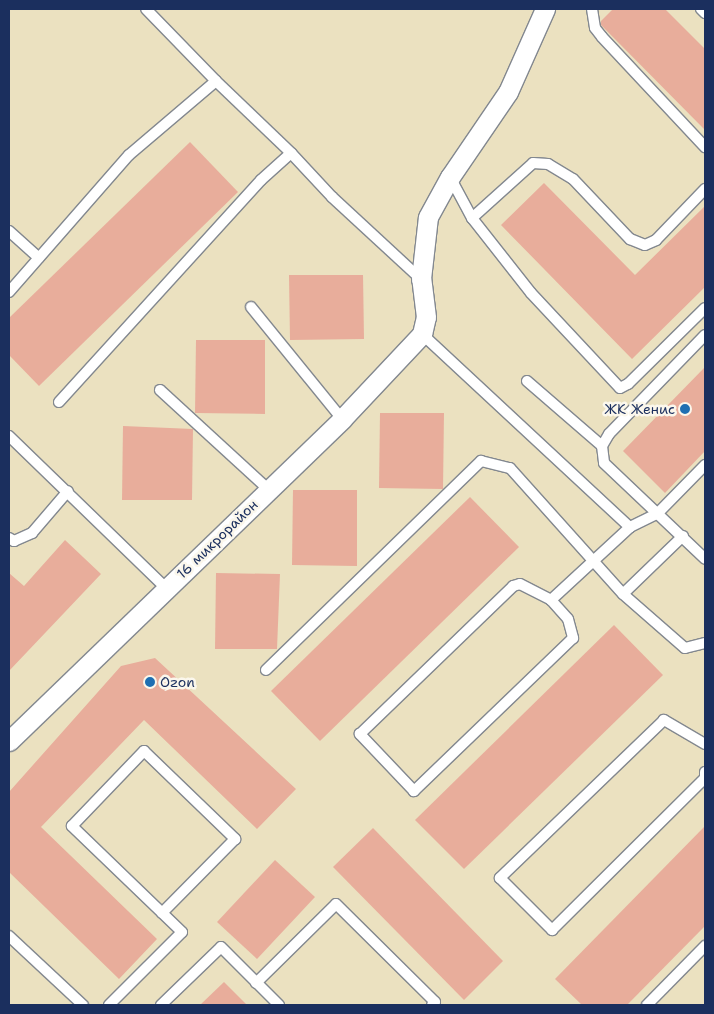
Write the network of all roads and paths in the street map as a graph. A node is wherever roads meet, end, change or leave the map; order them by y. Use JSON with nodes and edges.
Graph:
{"nodes":[{"id":1,"x":146,"y":9,"type":"edge"},
{"id":2,"x":544,"y":9,"type":"edge"},
{"id":3,"x":592,"y":9,"type":"edge"},
{"id":4,"x":701,"y":9,"type":"edge"},
{"id":5,"x":705,"y":13,"type":"edge"},
{"id":6,"x":216,"y":81,"type":"junction"},
{"id":7,"x":705,"y":147,"type":"edge"},
{"id":8,"x":291,"y":153,"type":"junction"},
{"id":9,"x":450,"y":177,"type":"junction"},
{"id":10,"x":705,"y":189,"type":"edge"},
{"id":11,"x":472,"y":218,"type":"junction"},
{"id":12,"x":9,"y":230,"type":"edge"},
{"id":13,"x":39,"y":258,"type":"junction"},
{"id":14,"x":421,"y":279,"type":"junction"},
{"id":15,"x":9,"y":292,"type":"edge"},
{"id":16,"x":252,"y":307,"type":"dead end"},
{"id":17,"x":705,"y":308,"type":"edge"},
{"id":18,"x":422,"y":334,"type":"junction"},
{"id":19,"x":705,"y":334,"type":"edge"},
{"id":20,"x":527,"y":381,"type":"dead end"},
{"id":21,"x":160,"y":390,"type":"dead end"},
{"id":22,"x":58,"y":402,"type":"dead end"},
{"id":23,"x":342,"y":419,"type":"junction"},
{"id":24,"x":9,"y":436,"type":"edge"},
{"id":25,"x":602,"y":446,"type":"junction"},
{"id":26,"x":705,"y":465,"type":"edge"},
{"id":27,"x":268,"y":489,"type":"junction"},
{"id":28,"x":68,"y":491,"type":"junction"},
{"id":29,"x":657,"y":514,"type":"junction"},
{"id":30,"x":630,"y":527,"type":"junction"},
{"id":31,"x":683,"y":536,"type":"junction"},
{"id":32,"x":9,"y":538,"type":"edge"},
{"id":33,"x":705,"y":559,"type":"edge"},
{"id":34,"x":591,"y":560,"type":"junction"},
{"id":35,"x":166,"y":588,"type":"junction"},
{"id":36,"x":623,"y":594,"type":"junction"},
{"id":37,"x":551,"y":600,"type":"junction"},
{"id":38,"x":705,"y":643,"type":"edge"},
{"id":39,"x":266,"y":670,"type":"dead end"},
{"id":40,"x":9,"y":741,"type":"edge"},
{"id":41,"x":705,"y":744,"type":"edge"},
{"id":42,"x":705,"y":772,"type":"edge"},
{"id":43,"x":162,"y":913,"type":"junction"},
{"id":44,"x":9,"y":936,"type":"edge"},
{"id":45,"x":705,"y":946,"type":"edge"},
{"id":46,"x":256,"y":982,"type":"junction"},
{"id":47,"x":83,"y":1005,"type":"edge"},
{"id":48,"x":109,"y":1005,"type":"edge"},
{"id":49,"x":162,"y":1005,"type":"edge"},
{"id":50,"x":279,"y":1005,"type":"edge"},
{"id":51,"x":432,"y":1005,"type":"edge"},
{"id":52,"x":647,"y":1005,"type":"edge"}],
"edges":[{"from":1,"to":6,"type":"lane"},
{"from":2,"to":9,"type":"street"},
{"from":3,"to":7,"type":"lane"},
{"from":4,"to":5,"type":"lane"},
{"from":6,"to":8,"type":"lane"},
{"from":6,"to":13,"type":"lane"},
{"from":8,"to":14,"type":"lane"},
{"from":8,"to":22,"type":"lane"},
{"from":9,"to":11,"type":"lane"},
{"from":9,"to":14,"type":"street"},
{"from":10,"to":11,"type":"lane"},
{"from":11,"to":17,"type":"lane"},
{"from":12,"to":13,"type":"lane"},
{"from":13,"to":15,"type":"lane"},
{"from":14,"to":18,"type":"street"},
{"from":16,"to":23,"type":"lane"},
{"from":18,"to":23,"type":"street","name":"16 микрорайон"},
{"from":18,"to":30,"type":"lane"},
{"from":19,"to":25,"type":"lane"},
{"from":20,"to":25,"type":"lane"},
{"from":21,"to":27,"type":"lane"},
{"from":23,"to":27,"type":"street","name":"16 микрорайон"},
{"from":24,"to":28,"type":"lane"},
{"from":25,"to":29,"type":"lane"},
{"from":26,"to":29,"type":"lane"},
{"from":27,"to":35,"type":"street","name":"16 микрорайон"},
{"from":28,"to":32,"type":"lane"},
{"from":28,"to":35,"type":"lane"},
{"from":29,"to":30,"type":"lane"},
{"from":29,"to":31,"type":"lane"},
{"from":30,"to":34,"type":"lane"},
{"from":31,"to":33,"type":"lane"},
{"from":31,"to":36,"type":"lane"},
{"from":34,"to":36,"type":"lane"},
{"from":34,"to":37,"type":"lane"},
{"from":34,"to":39,"type":"lane"},
{"from":35,"to":40,"type":"street","name":"16 микрорайон"},
{"from":36,"to":38,"type":"lane"},
{"from":37,"to":37,"type":"lane"},
{"from":41,"to":42,"type":"lane"},
{"from":43,"to":43,"type":"lane"},
{"from":43,"to":48,"type":"lane"},
{"from":44,"to":47,"type":"lane"},
{"from":45,"to":52,"type":"lane"},
{"from":46,"to":49,"type":"lane"},
{"from":46,"to":50,"type":"lane"},
{"from":46,"to":51,"type":"lane"}]}
